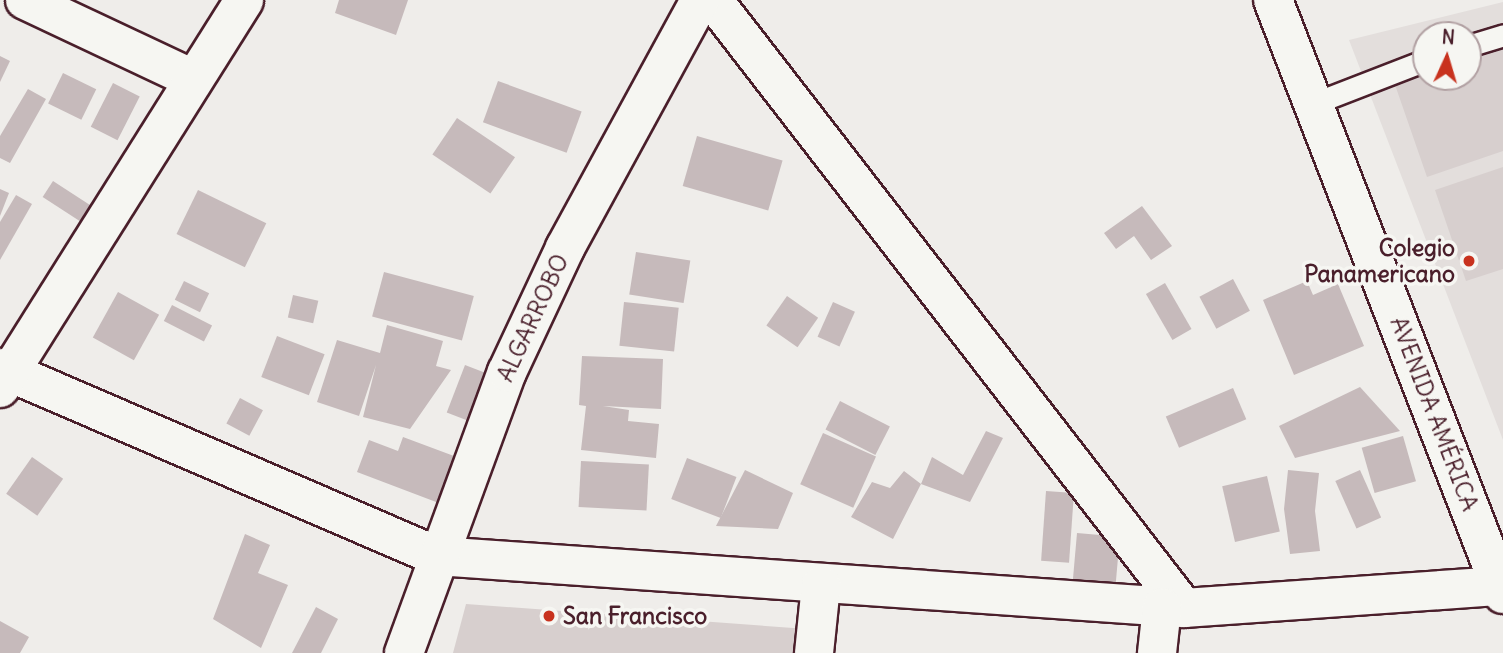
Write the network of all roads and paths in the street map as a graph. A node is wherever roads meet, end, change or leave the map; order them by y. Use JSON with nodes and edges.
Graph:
{"nodes":[{"id":1,"x":25,"y":0,"type":"edge"},
{"id":2,"x":244,"y":0,"type":"edge"},
{"id":3,"x":700,"y":0,"type":"edge"},
{"id":4,"x":713,"y":0,"type":"edge"},
{"id":5,"x":1273,"y":0,"type":"edge"},
{"id":6,"x":1503,"y":35,"type":"edge"},
{"id":7,"x":1482,"y":42,"type":"edge"},
{"id":8,"x":1412,"y":65,"type":"edge"},
{"id":9,"x":193,"y":79,"type":"junction"},
{"id":10,"x":1315,"y":103,"type":"junction"},
{"id":11,"x":3,"y":376,"type":"edge"},
{"id":12,"x":437,"y":556,"type":"junction"},
{"id":13,"x":821,"y":585,"type":"junction"},
{"id":14,"x":1501,"y":590,"type":"edge"},
{"id":15,"x":1173,"y":607,"type":"junction"},
{"id":16,"x":404,"y":653,"type":"edge"},
{"id":17,"x":814,"y":653,"type":"edge"},
{"id":18,"x":1157,"y":653,"type":"edge"}],
"edges":[{"from":1,"to":9,"type":"street"},
{"from":2,"to":9,"type":"street"},
{"from":3,"to":12,"type":"street","name":"ALGARROBO"},
{"from":4,"to":15,"type":"street"},
{"from":5,"to":10,"type":"street","name":"AVENIDA AMÉRICA"},
{"from":6,"to":7,"type":"lane"},
{"from":8,"to":10,"type":"lane"},
{"from":9,"to":11,"type":"street"},
{"from":10,"to":14,"type":"street","name":"AVENIDA AMÉRICA"},
{"from":11,"to":12,"type":"street"},
{"from":12,"to":13,"type":"street"},
{"from":12,"to":16,"type":"street","name":"ALGARROBO"},
{"from":13,"to":15,"type":"street"},
{"from":13,"to":17,"type":"street"},
{"from":14,"to":15,"type":"street"},
{"from":15,"to":18,"type":"street"}]}
